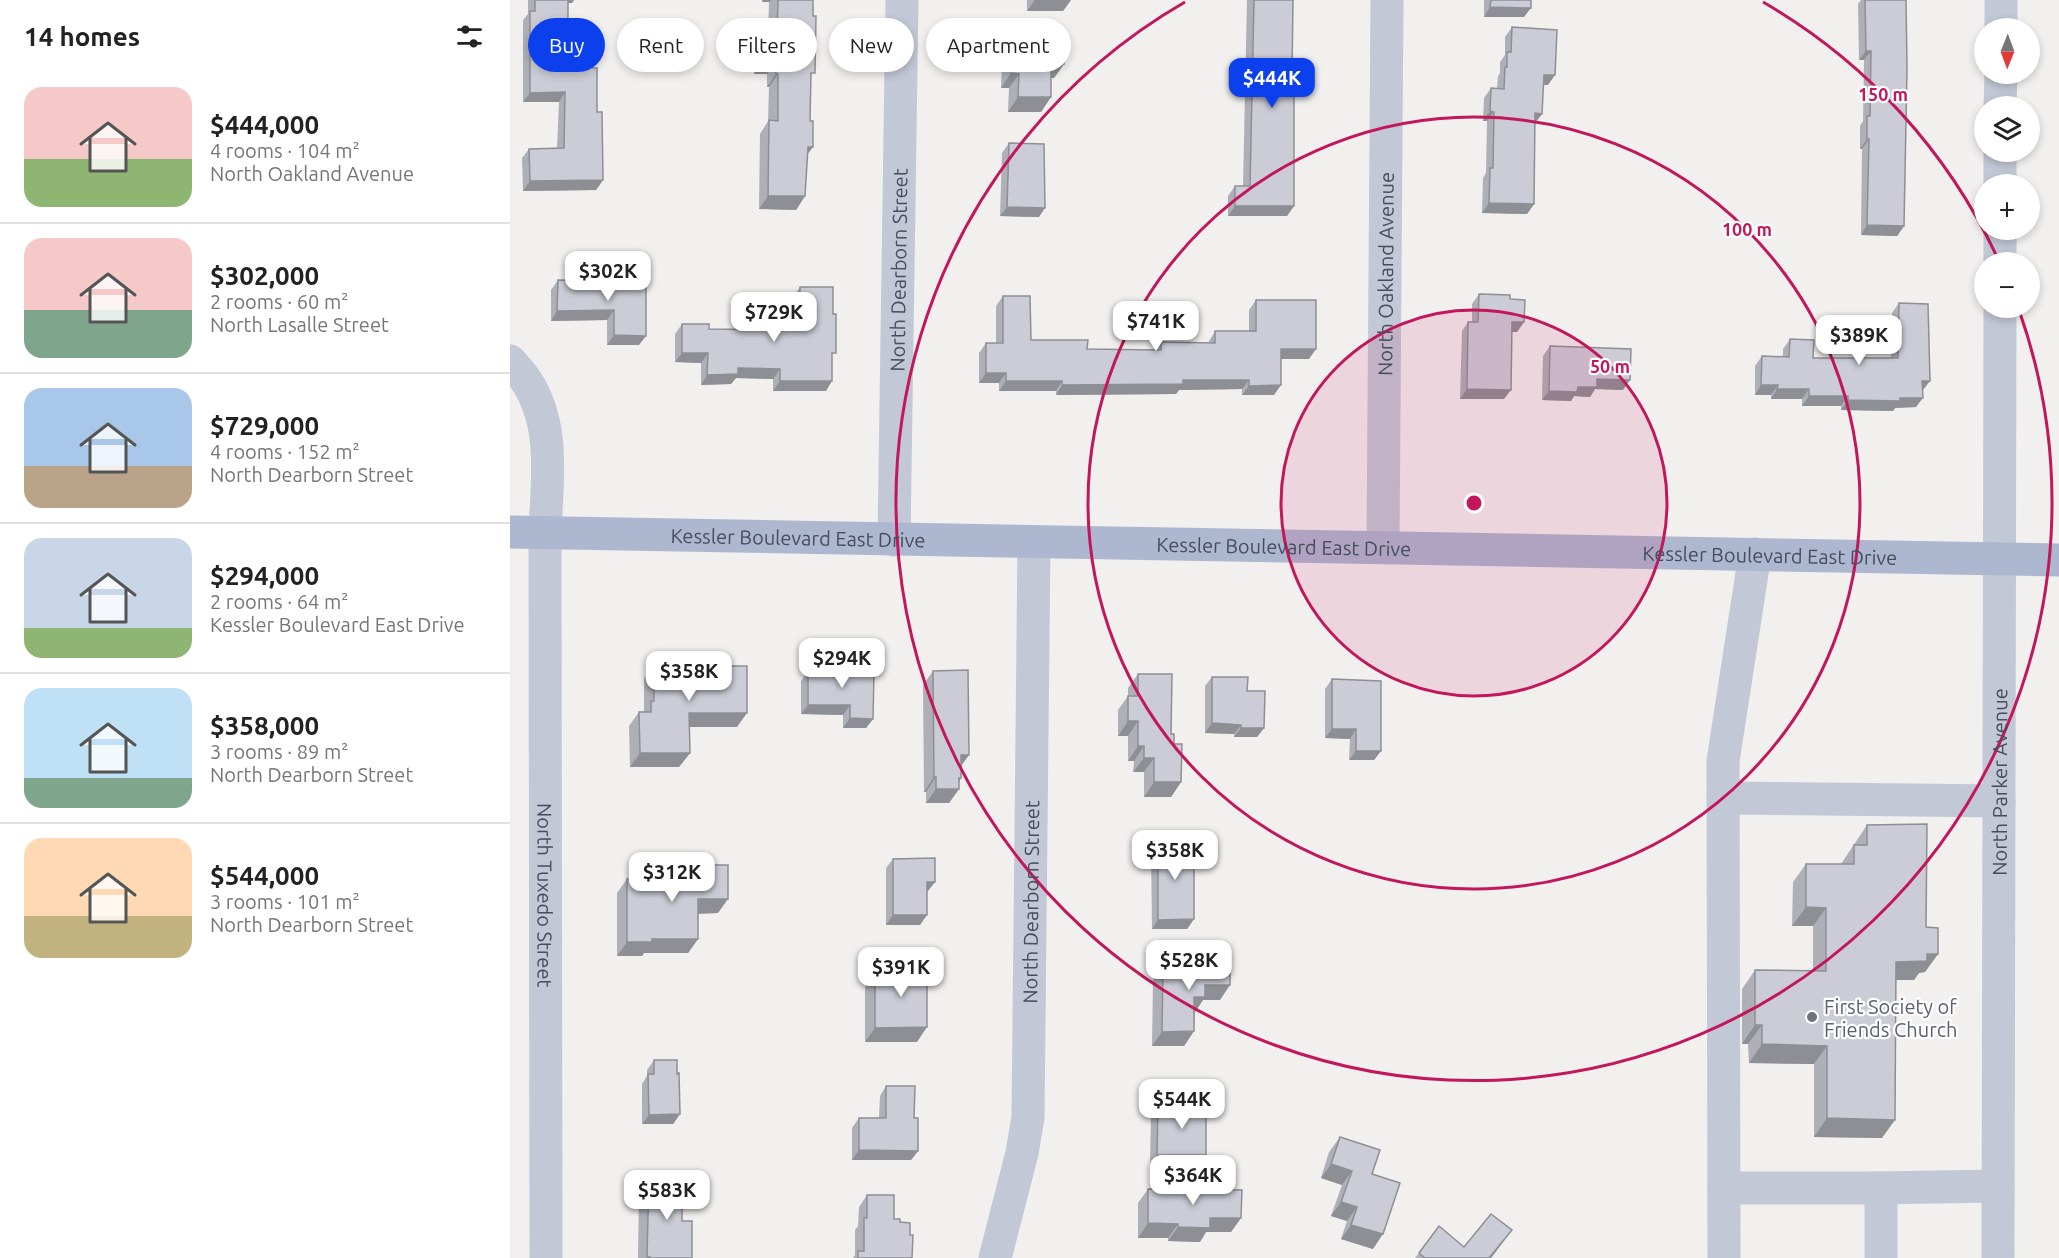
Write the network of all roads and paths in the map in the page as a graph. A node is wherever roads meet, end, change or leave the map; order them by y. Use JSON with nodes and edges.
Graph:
{"nodes":[{"id":1,"x":902,"y":0,"type":"edge"},
{"id":2,"x":1387,"y":0,"type":"edge"},
{"id":3,"x":2001,"y":0,"type":"edge"},
{"id":4,"x":2001,"y":18,"type":"edge"},
{"id":5,"x":2000,"y":318,"type":"edge"},
{"id":6,"x":510,"y":361,"type":"edge"},
{"id":7,"x":510,"y":532,"type":"edge"},
{"id":8,"x":545,"y":532,"type":"junction"},
{"id":9,"x":894,"y":540,"type":"junction"},
{"id":10,"x":1034,"y":542,"type":"junction"},
{"id":11,"x":1383,"y":547,"type":"junction"},
{"id":12,"x":1755,"y":554,"type":"junction"},
{"id":13,"x":1999,"y":558,"type":"junction"},
{"id":14,"x":2059,"y":560,"type":"edge"},
{"id":15,"x":1723,"y":798,"type":"junction"},
{"id":16,"x":1999,"y":801,"type":"junction"},
{"id":17,"x":1998,"y":1186,"type":"junction"},
{"id":18,"x":1724,"y":1188,"type":"junction"},
{"id":19,"x":1875,"y":1188,"type":"junction"},
{"id":20,"x":546,"y":1258,"type":"edge"},
{"id":21,"x":995,"y":1258,"type":"edge"},
{"id":22,"x":1724,"y":1258,"type":"edge"},
{"id":23,"x":1881,"y":1258,"type":"edge"},
{"id":24,"x":1998,"y":1258,"type":"edge"}],
"edges":[{"from":1,"to":9,"type":"street","name":"North Dearborn Street"},
{"from":2,"to":11,"type":"street","name":"North Oakland Avenue"},
{"from":3,"to":4,"type":"street"},
{"from":5,"to":13,"type":"street","name":"North Parker Avenue"},
{"from":6,"to":8,"type":"street","name":"North Tuxedo Street"},
{"from":7,"to":8,"type":"main road","name":"Kessler Boulevard East Drive"},
{"from":8,"to":9,"type":"main road","name":"Kessler Boulevard East Drive"},
{"from":8,"to":20,"type":"street","name":"North Tuxedo Street"},
{"from":9,"to":10,"type":"main road","name":"Kessler Boulevard East Drive"},
{"from":10,"to":11,"type":"main road","name":"Kessler Boulevard East Drive"},
{"from":10,"to":21,"type":"street","name":"North Dearborn Street"},
{"from":11,"to":12,"type":"main road","name":"Kessler Boulevard East Drive"},
{"from":12,"to":13,"type":"main road","name":"Kessler Boulevard East Drive"},
{"from":12,"to":15,"type":"street"},
{"from":13,"to":14,"type":"main road","name":"Kessler Boulevard East Drive"},
{"from":13,"to":16,"type":"street","name":"North Parker Avenue"},
{"from":15,"to":16,"type":"street"},
{"from":15,"to":18,"type":"street"},
{"from":16,"to":17,"type":"street","name":"North Parker Avenue"},
{"from":17,"to":19,"type":"street"},
{"from":17,"to":24,"type":"street","name":"North Parker Avenue"},
{"from":18,"to":19,"type":"street"},
{"from":18,"to":22,"type":"street"},
{"from":19,"to":23,"type":"street"}]}
